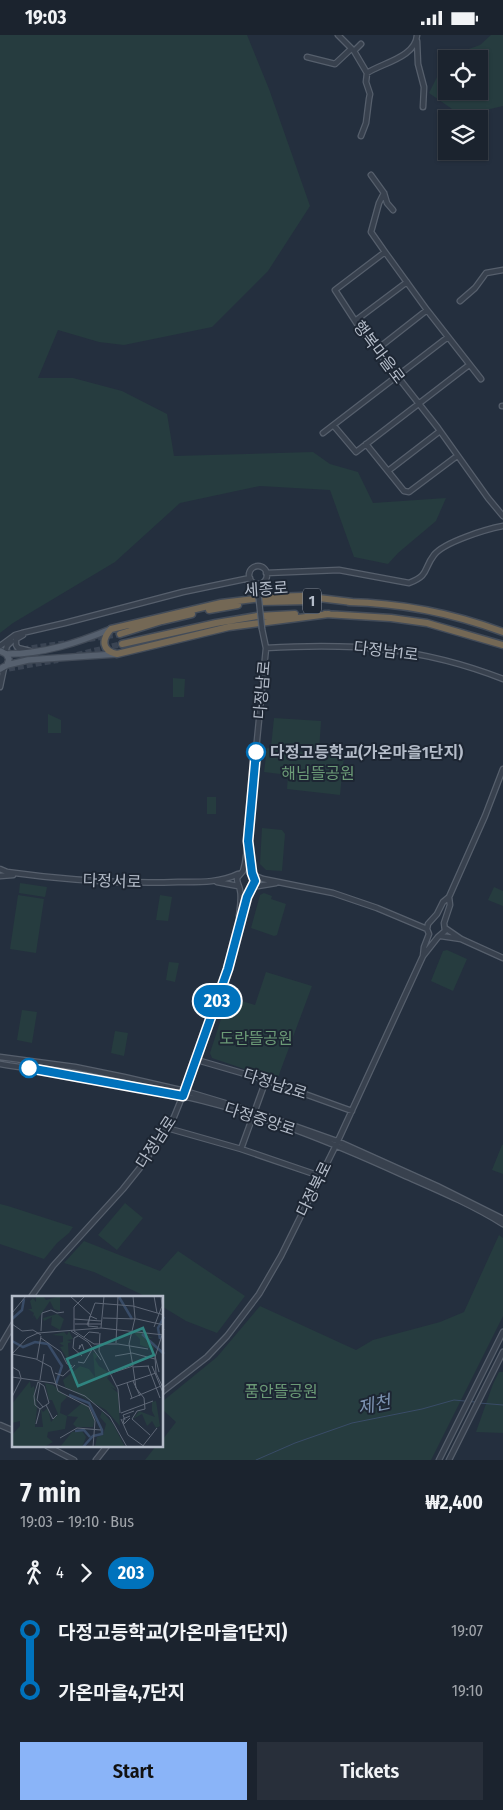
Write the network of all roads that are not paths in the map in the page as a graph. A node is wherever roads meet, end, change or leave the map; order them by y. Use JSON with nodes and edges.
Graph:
{"nodes":[{"id":1,"x":338,"y":35,"type":"edge"},
{"id":2,"x":417,"y":35,"type":"edge"},
{"id":3,"x":417,"y":41,"type":"junction"},
{"id":4,"x":361,"y":44,"type":"dead end"},
{"id":5,"x":352,"y":50,"type":"junction"},
{"id":6,"x":307,"y":57,"type":"dead end"},
{"id":7,"x":367,"y":73,"type":"junction"},
{"id":8,"x":423,"y":107,"type":"dead end"},
{"id":9,"x":361,"y":136,"type":"dead end"},
{"id":10,"x":371,"y":175,"type":"dead end"},
{"id":11,"x":384,"y":193,"type":"junction"},
{"id":12,"x":394,"y":210,"type":"dead end"},
{"id":13,"x":386,"y":252,"type":"junction"},
{"id":14,"x":503,"y":270,"type":"edge"},
{"id":15,"x":407,"y":282,"type":"junction"},
{"id":16,"x":460,"y":301,"type":"dead end"},
{"id":17,"x":427,"y":310,"type":"junction"},
{"id":18,"x":355,"y":321,"type":"junction"},
{"id":19,"x":448,"y":337,"type":"junction"},
{"id":20,"x":376,"y":350,"type":"junction"},
{"id":21,"x":469,"y":365,"type":"junction"},
{"id":22,"x":397,"y":376,"type":"junction"},
{"id":23,"x":481,"y":379,"type":"dead end"},
{"id":24,"x":418,"y":404,"type":"junction"},
{"id":25,"x":334,"y":426,"type":"junction"},
{"id":26,"x":440,"y":431,"type":"junction"},
{"id":27,"x":324,"y":433,"type":"dead end"},
{"id":28,"x":366,"y":444,"type":"junction"},
{"id":29,"x":457,"y":455,"type":"junction"},
{"id":30,"x":388,"y":471,"type":"junction"},
{"id":31,"x":503,"y":516,"type":"edge"},
{"id":32,"x":503,"y":526,"type":"edge"},
{"id":33,"x":266,"y":573,"type":"junction"},
{"id":34,"x":250,"y":578,"type":"junction"},
{"id":35,"x":258,"y":583,"type":"junction"},
{"id":36,"x":352,"y":602,"type":"junction"},
{"id":37,"x":329,"y":614,"type":"junction"},
{"id":38,"x":111,"y":629,"type":"junction"},
{"id":39,"x":28,"y":632,"type":"junction"},
{"id":40,"x":503,"y":632,"type":"edge"},
{"id":41,"x":120,"y":634,"type":"tunnel mouth"},
{"id":42,"x":23,"y":635,"type":"junction"},
{"id":43,"x":122,"y":644,"type":"tunnel mouth"},
{"id":44,"x":503,"y":645,"type":"edge"},
{"id":45,"x":0,"y":646,"type":"edge"},
{"id":46,"x":266,"y":648,"type":"junction"},
{"id":47,"x":36,"y":652,"type":"junction"},
{"id":48,"x":4,"y":653,"type":"edge"},
{"id":49,"x":117,"y":654,"type":"junction"},
{"id":50,"x":4,"y":667,"type":"edge"},
{"id":51,"x":503,"y":679,"type":"edge"},
{"id":52,"x":0,"y":687,"type":"edge"},
{"id":53,"x":503,"y":769,"type":"edge"},
{"id":54,"x":248,"y":841,"type":"junction"},
{"id":55,"x":0,"y":869,"type":"edge"},
{"id":56,"x":240,"y":873,"type":"junction"},
{"id":57,"x":22,"y":874,"type":"junction"},
{"id":58,"x":252,"y":874,"type":"junction"},
{"id":59,"x":0,"y":876,"type":"edge"},
{"id":60,"x":203,"y":882,"type":"junction"},
{"id":61,"x":280,"y":882,"type":"junction"},
{"id":62,"x":239,"y":887,"type":"junction"},
{"id":63,"x":251,"y":887,"type":"junction"},
{"id":64,"x":449,"y":897,"type":"junction"},
{"id":65,"x":431,"y":920,"type":"junction"},
{"id":66,"x":411,"y":921,"type":"junction"},
{"id":67,"x":445,"y":925,"type":"junction"},
{"id":68,"x":238,"y":927,"type":"junction"},
{"id":69,"x":428,"y":931,"type":"junction"},
{"id":70,"x":439,"y":937,"type":"junction"},
{"id":71,"x":461,"y":939,"type":"junction"},
{"id":72,"x":423,"y":956,"type":"junction"},
{"id":73,"x":503,"y":958,"type":"edge"},
{"id":74,"x":0,"y":1057,"type":"edge"},
{"id":75,"x":197,"y":1060,"type":"junction"},
{"id":76,"x":0,"y":1064,"type":"edge"},
{"id":77,"x":266,"y":1081,"type":"junction"},
{"id":78,"x":184,"y":1093,"type":"junction"},
{"id":79,"x":352,"y":1111,"type":"junction"},
{"id":80,"x":254,"y":1114,"type":"junction"},
{"id":81,"x":167,"y":1128,"type":"junction"},
{"id":82,"x":336,"y":1143,"type":"junction"},
{"id":83,"x":241,"y":1149,"type":"junction"},
{"id":84,"x":320,"y":1176,"type":"junction"},
{"id":85,"x":503,"y":1219,"type":"edge"},
{"id":86,"x":503,"y":1224,"type":"edge"},
{"id":87,"x":31,"y":1296,"type":"edge"},
{"id":88,"x":12,"y":1326,"type":"edge"},
{"id":89,"x":503,"y":1332,"type":"edge"},
{"id":90,"x":1,"y":1344,"type":"edge"},
{"id":91,"x":503,"y":1352,"type":"edge"},
{"id":92,"x":164,"y":1390,"type":"edge"},
{"id":93,"x":0,"y":1425,"type":"edge"},
{"id":94,"x":12,"y":1430,"type":"edge"},
{"id":95,"x":49,"y":1447,"type":"edge"},
{"id":96,"x":106,"y":1447,"type":"edge"},
{"id":97,"x":74,"y":1460,"type":"edge"},
{"id":98,"x":96,"y":1460,"type":"edge"},
{"id":99,"x":439,"y":1460,"type":"edge"},
{"id":100,"x":449,"y":1460,"type":"edge"}],
"edges":[{"from":1,"to":5,"type":"street"},
{"from":2,"to":3,"type":"street"},
{"from":3,"to":7,"type":"street"},
{"from":3,"to":8,"type":"street"},
{"from":4,"to":5,"type":"street"},
{"from":5,"to":6,"type":"street"},
{"from":5,"to":7,"type":"street"},
{"from":7,"to":9,"type":"street"},
{"from":10,"to":11,"type":"street"},
{"from":11,"to":12,"type":"street"},
{"from":11,"to":13,"type":"street"},
{"from":13,"to":15,"type":"street"},
{"from":13,"to":18,"type":"street","name":"행복마을로"},
{"from":14,"to":16,"type":"street"},
{"from":15,"to":17,"type":"street"},
{"from":15,"to":18,"type":"street"},
{"from":17,"to":19,"type":"street"},
{"from":17,"to":20,"type":"street"},
{"from":18,"to":20,"type":"street","name":"행복마을로"},
{"from":19,"to":21,"type":"street"},
{"from":19,"to":22,"type":"street"},
{"from":20,"to":22,"type":"street","name":"행복마을로"},
{"from":21,"to":23,"type":"street"},
{"from":21,"to":24,"type":"street"},
{"from":22,"to":24,"type":"street","name":"행복마을로"},
{"from":22,"to":25,"type":"street"},
{"from":24,"to":26,"type":"street","name":"행복마을로"},
{"from":24,"to":28,"type":"street"},
{"from":25,"to":27,"type":"street"},
{"from":25,"to":28,"type":"street"},
{"from":26,"to":29,"type":"street","name":"행복마을로"},
{"from":26,"to":30,"type":"street"},
{"from":28,"to":30,"type":"street"},
{"from":29,"to":30,"type":"street"},
{"from":29,"to":31,"type":"street","name":"행복마을로"},
{"from":32,"to":33,"type":"street"},
{"from":33,"to":34,"type":"street"},
{"from":33,"to":35,"type":"street"},
{"from":34,"to":35,"type":"street"},
{"from":34,"to":39,"type":"street"},
{"from":35,"to":46,"type":"street","name":"다정남로","bridge":true},
{"from":36,"to":38,"type":"highway"},
{"from":36,"to":40,"type":"highway","name":"세종로","number":"1"},
{"from":36,"to":41,"type":"highway","name":"세종로","number":"1"},
{"from":37,"to":43,"type":"highway","name":"세종로","number":"1"},
{"from":37,"to":44,"type":"highway","name":"세종로","number":"1"},
{"from":37,"to":49,"type":"highway"},
{"from":38,"to":47,"type":"main road"},
{"from":38,"to":49,"type":"highway"},
{"from":39,"to":42,"type":"street"},
{"from":39,"to":45,"type":"street"},
{"from":42,"to":47,"type":"street"},
{"from":42,"to":48,"type":"street"},
{"from":46,"to":51,"type":"street","name":"다정남1로"},
{"from":46,"to":54,"type":"street","name":"다정남로"},
{"from":47,"to":48,"type":"main road"},
{"from":48,"to":50,"type":"main road"},
{"from":49,"to":50,"type":"main road"},
{"from":50,"to":52,"type":"street"},
{"from":53,"to":64,"type":"street"},
{"from":54,"to":56,"type":"street"},
{"from":54,"to":58,"type":"street"},
{"from":55,"to":57,"type":"street"},
{"from":56,"to":58,"type":"street"},
{"from":56,"to":60,"type":"street"},
{"from":56,"to":62,"type":"street"},
{"from":57,"to":59,"type":"street"},
{"from":57,"to":60,"type":"street","name":"다정서로"},
{"from":58,"to":61,"type":"street"},
{"from":58,"to":63,"type":"street"},
{"from":60,"to":62,"type":"street"},
{"from":61,"to":63,"type":"street"},
{"from":61,"to":66,"type":"street"},
{"from":62,"to":63,"type":"street"},
{"from":62,"to":68,"type":"street"},
{"from":63,"to":68,"type":"street"},
{"from":64,"to":65,"type":"street"},
{"from":64,"to":67,"type":"street"},
{"from":65,"to":66,"type":"street"},
{"from":65,"to":67,"type":"street"},
{"from":65,"to":69,"type":"street"},
{"from":66,"to":69,"type":"street"},
{"from":67,"to":70,"type":"street"},
{"from":67,"to":71,"type":"street"},
{"from":68,"to":75,"type":"street","name":"다정남로"},
{"from":69,"to":70,"type":"street"},
{"from":69,"to":72,"type":"street"},
{"from":70,"to":71,"type":"street"},
{"from":70,"to":72,"type":"street"},
{"from":71,"to":73,"type":"street"},
{"from":72,"to":79,"type":"street","name":"다정북로"},
{"from":74,"to":78,"type":"street","name":"다정중앙로"},
{"from":75,"to":77,"type":"street","name":"다정남2로"},
{"from":75,"to":78,"type":"street","name":"다정남로"},
{"from":76,"to":78,"type":"street","name":"다정중앙로"},
{"from":77,"to":79,"type":"street","name":"다정남2로"},
{"from":77,"to":80,"type":"street"},
{"from":78,"to":80,"type":"street","name":"다정중앙로"},
{"from":78,"to":81,"type":"street","name":"다정남로"},
{"from":79,"to":82,"type":"street","name":"다정북로"},
{"from":80,"to":82,"type":"street","name":"다정중앙로"},
{"from":80,"to":83,"type":"street"},
{"from":81,"to":83,"type":"street"},
{"from":81,"to":87,"type":"street","name":"다정남로"},
{"from":82,"to":84,"type":"street","name":"다정북로"},
{"from":82,"to":85,"type":"street","name":"다정중앙로"},
{"from":82,"to":86,"type":"street","name":"다정중앙로"},
{"from":83,"to":84,"type":"street"},
{"from":84,"to":92,"type":"street","name":"다정북로"},
{"from":88,"to":90,"type":"street"},
{"from":89,"to":99,"type":"street"},
{"from":91,"to":100,"type":"street"},
{"from":93,"to":94,"type":"street"},
{"from":95,"to":97,"type":"street"},
{"from":96,"to":98,"type":"street"}]}
